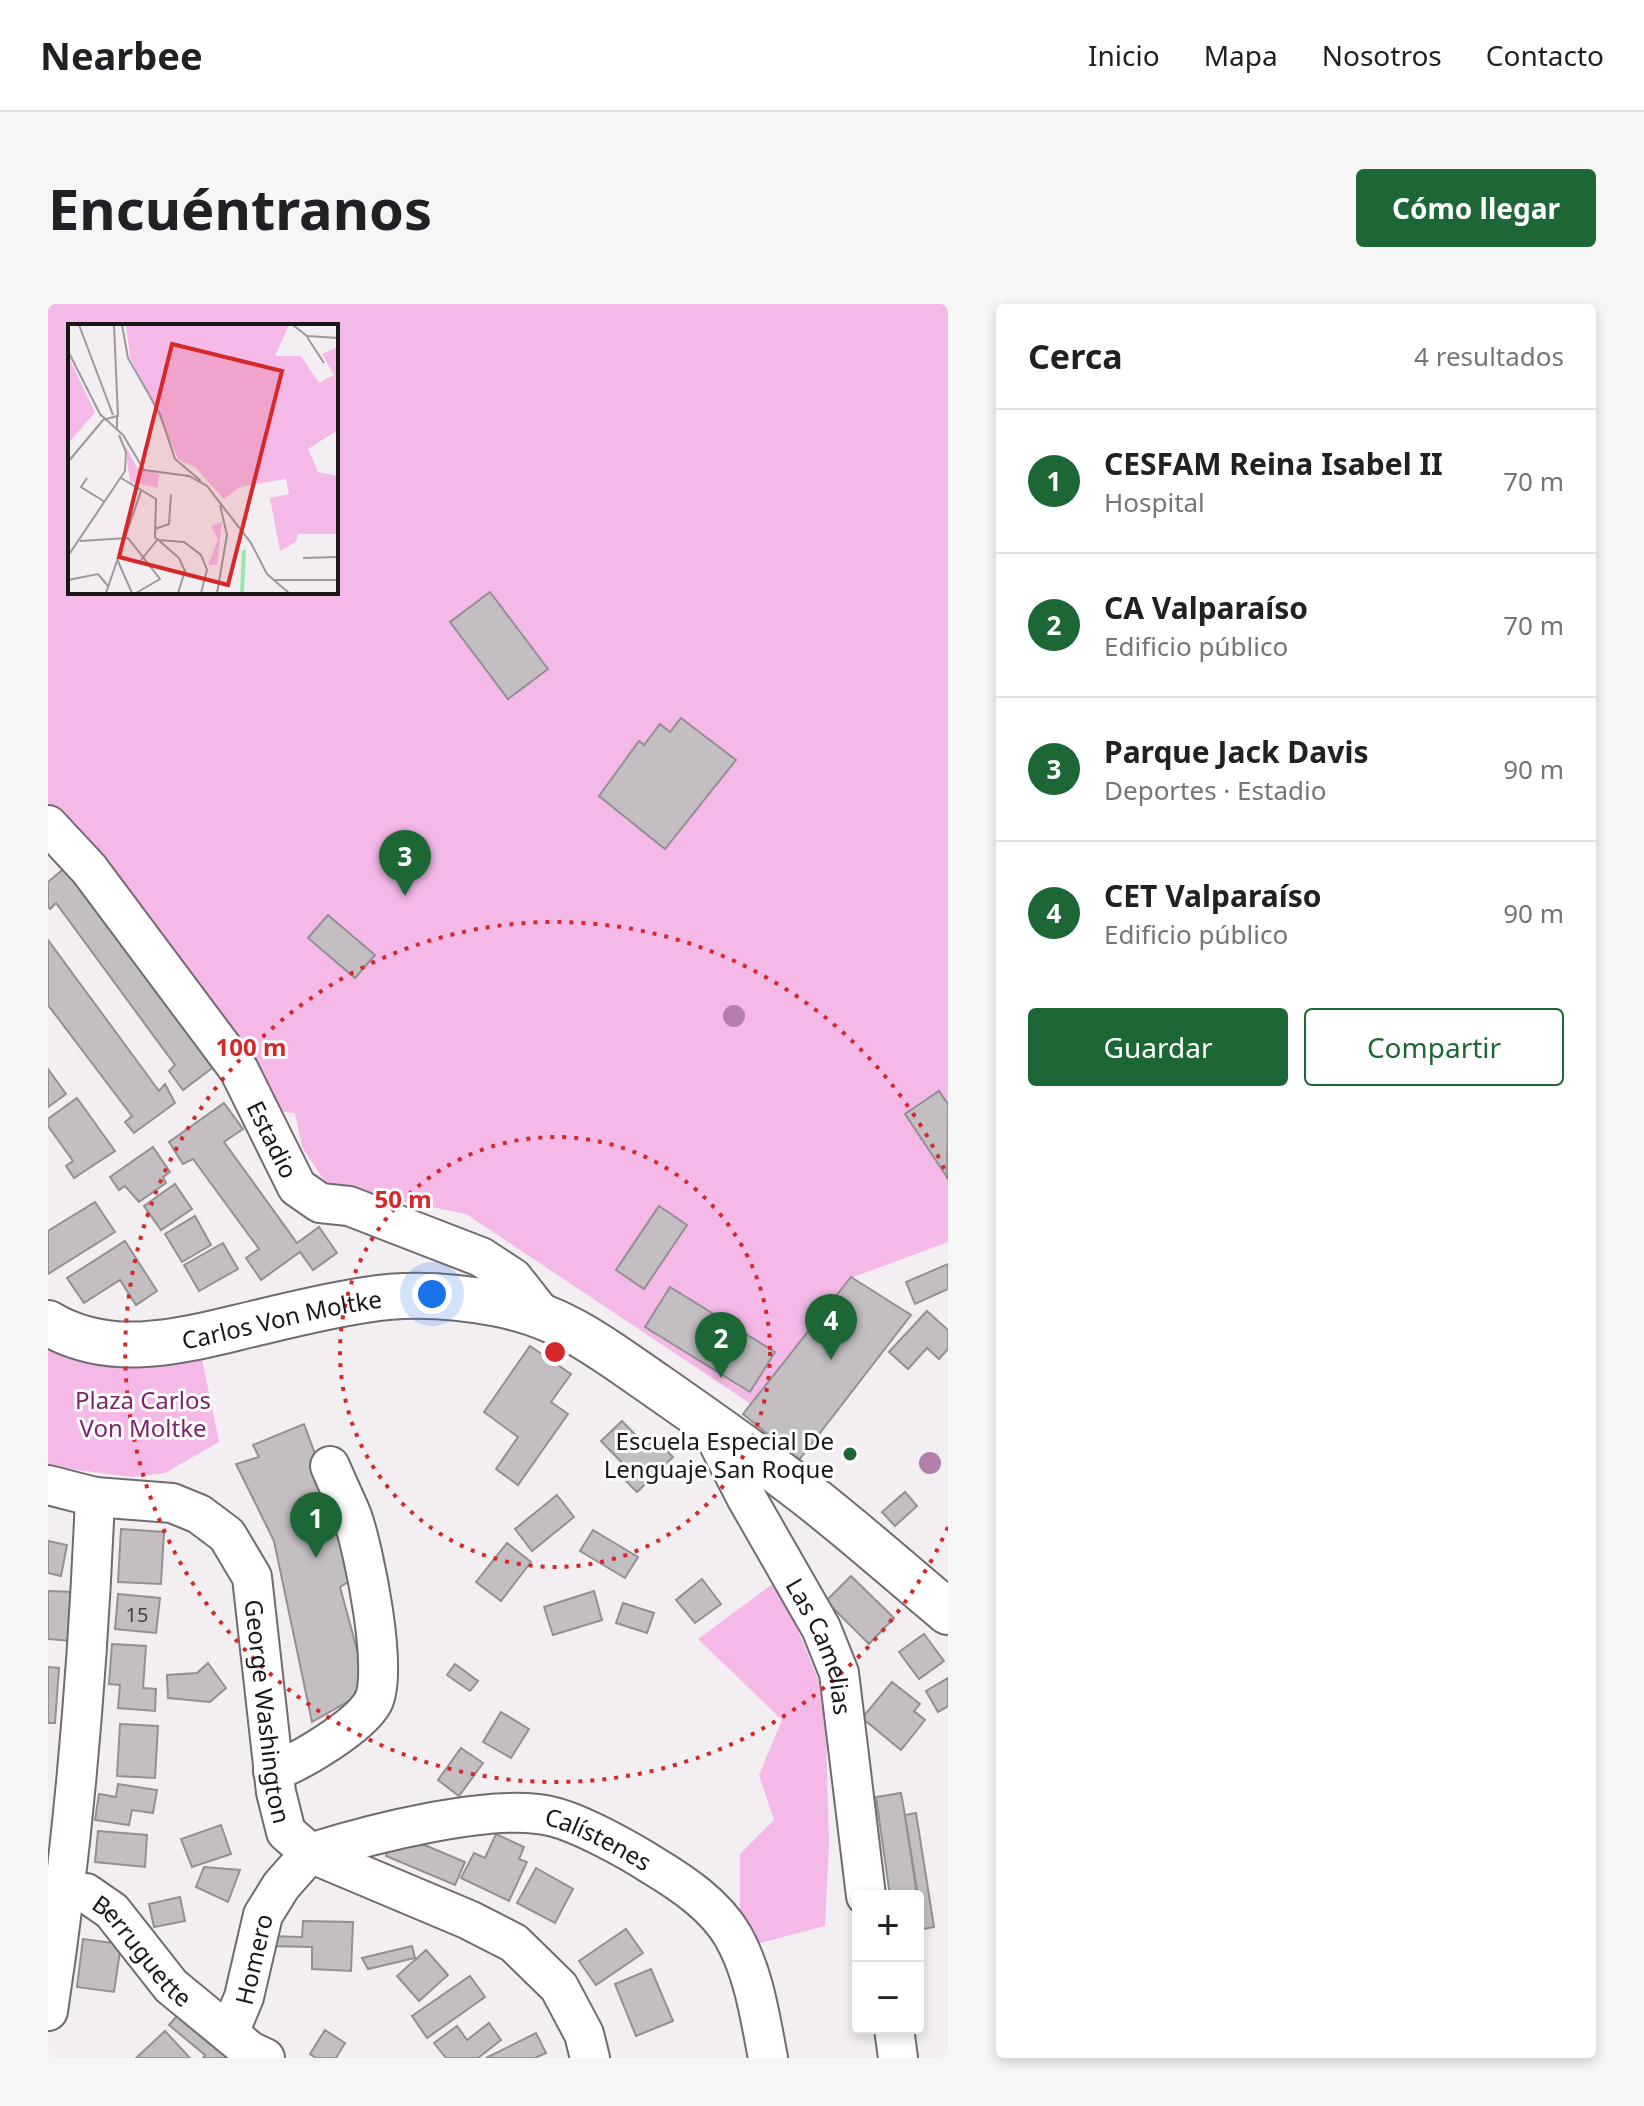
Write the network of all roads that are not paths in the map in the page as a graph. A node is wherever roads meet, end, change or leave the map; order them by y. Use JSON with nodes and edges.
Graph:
{"nodes":[{"id":1,"x":48,"y":825,"type":"edge"},
{"id":2,"x":543,"y":1316,"type":"junction"},
{"id":3,"x":48,"y":1323,"type":"edge"},
{"id":4,"x":706,"y":1419,"type":"junction"},
{"id":5,"x":330,"y":1466,"type":"dead end"},
{"id":6,"x":48,"y":1485,"type":"edge"},
{"id":7,"x":95,"y":1497,"type":"junction"},
{"id":8,"x":948,"y":1612,"type":"edge"},
{"id":9,"x":273,"y":1771,"type":"junction"},
{"id":10,"x":310,"y":1853,"type":"junction"},
{"id":11,"x":865,"y":1890,"type":"edge"},
{"id":12,"x":57,"y":1896,"type":"edge"},
{"id":13,"x":48,"y":2011,"type":"edge"},
{"id":14,"x":229,"y":2033,"type":"junction"},
{"id":15,"x":895,"y":2034,"type":"edge"},
{"id":16,"x":265,"y":2058,"type":"edge"},
{"id":17,"x":590,"y":2058,"type":"edge"},
{"id":18,"x":768,"y":2058,"type":"edge"},
{"id":19,"x":898,"y":2058,"type":"edge"}],
"edges":[{"from":1,"to":2,"type":"street","name":"Estadio"},
{"from":2,"to":3,"type":"main road","name":"Carlos Von Moltke"},
{"from":2,"to":4,"type":"main road","name":"Carlos Von Moltke"},
{"from":4,"to":8,"type":"main road","name":"Carlos Von Moltke"},
{"from":4,"to":11,"type":"street","name":"Las Camelias"},
{"from":5,"to":9,"type":"street"},
{"from":6,"to":7,"type":"street","name":"George Washington"},
{"from":7,"to":9,"type":"street","name":"George Washington"},
{"from":7,"to":12,"type":"street"},
{"from":9,"to":10,"type":"street","name":"George Washington"},
{"from":10,"to":14,"type":"street","name":"Homero"},
{"from":10,"to":17,"type":"street","name":"George Washington"},
{"from":10,"to":18,"type":"street","name":"Calístenes"},
{"from":12,"to":13,"type":"street"},
{"from":12,"to":14,"type":"street","name":"Berruguette"},
{"from":14,"to":16,"type":"street","name":"Homero"},
{"from":15,"to":19,"type":"street"}]}
